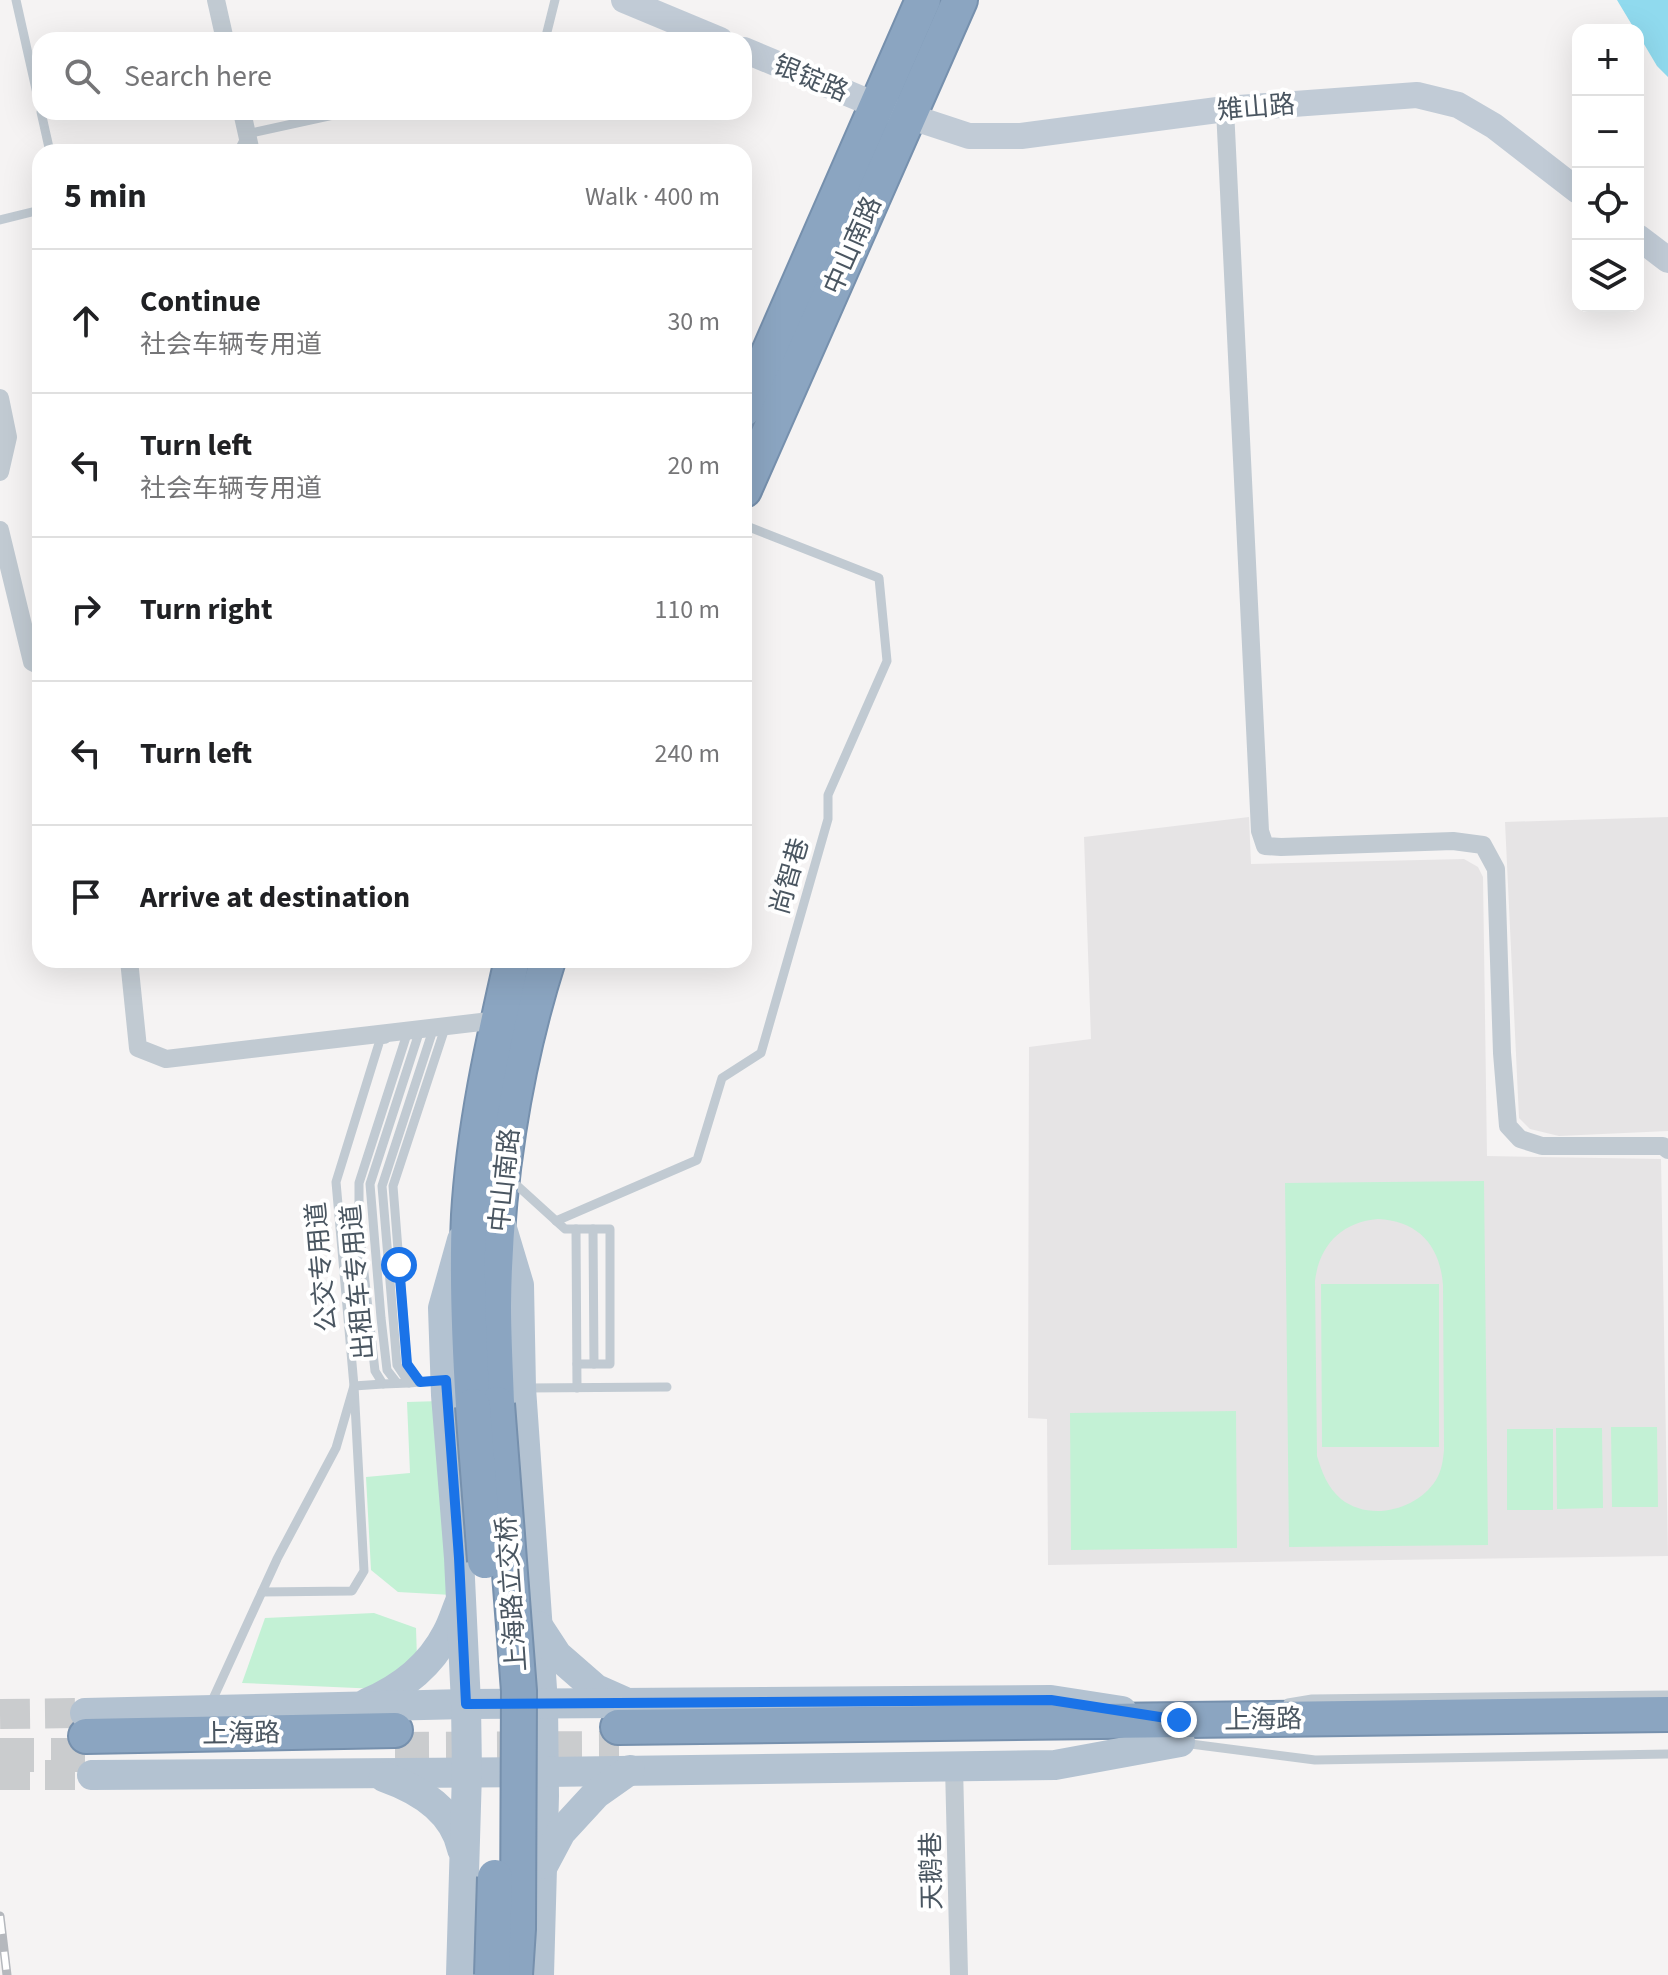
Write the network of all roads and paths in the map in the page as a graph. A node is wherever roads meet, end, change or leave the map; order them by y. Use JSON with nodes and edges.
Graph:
{"nodes":[{"id":1,"x":16,"y":0,"type":"edge"},
{"id":2,"x":216,"y":0,"type":"edge"},
{"id":3,"x":555,"y":0,"type":"edge"},
{"id":4,"x":624,"y":0,"type":"edge"},
{"id":5,"x":923,"y":0,"type":"edge"},
{"id":6,"x":960,"y":0,"type":"edge"},
{"id":7,"x":223,"y":32,"type":"edge"},
{"id":8,"x":547,"y":32,"type":"edge"},
{"id":9,"x":701,"y":32,"type":"edge"},
{"id":10,"x":752,"y":53,"type":"edge"},
{"id":11,"x":32,"y":70,"type":"edge"},
{"id":12,"x":1225,"y":109,"type":"junction"},
{"id":13,"x":893,"y":111,"type":"junction"},
{"id":14,"x":43,"y":120,"type":"edge"},
{"id":15,"x":244,"y":120,"type":"edge"},
{"id":16,"x":322,"y":120,"type":"edge"},
{"id":17,"x":249,"y":143,"type":"edge"},
{"id":18,"x":48,"y":144,"type":"edge"},
{"id":19,"x":1572,"y":186,"type":"edge"},
{"id":20,"x":32,"y":212,"type":"edge"},
{"id":21,"x":0,"y":220,"type":"edge"},
{"id":22,"x":1642,"y":240,"type":"edge"},
{"id":23,"x":1668,"y":260,"type":"edge"},
{"id":24,"x":752,"y":393,"type":"edge"},
{"id":25,"x":0,"y":398,"type":"edge"},
{"id":26,"x":752,"y":470,"type":"edge"},
{"id":27,"x":0,"y":472,"type":"edge"},
{"id":28,"x":752,"y":528,"type":"edge"},
{"id":29,"x":0,"y":530,"type":"edge"},
{"id":30,"x":32,"y":662,"type":"edge"},
{"id":31,"x":130,"y":968,"type":"edge"},
{"id":32,"x":510,"y":968,"type":"edge"},
{"id":33,"x":546,"y":968,"type":"edge"},
{"id":34,"x":498,"y":1023,"type":"junction"},
{"id":35,"x":443,"y":1034,"type":"junction"},
{"id":36,"x":418,"y":1036,"type":"junction"},
{"id":37,"x":431,"y":1036,"type":"junction"},
{"id":38,"x":406,"y":1037,"type":"junction"},
{"id":39,"x":1668,"y":1150,"type":"edge"},
{"id":40,"x":503,"y":1172,"type":"junction"},
{"id":41,"x":484,"y":1214,"type":"junction"},
{"id":42,"x":556,"y":1221,"type":"junction"},
{"id":43,"x":576,"y":1229,"type":"junction"},
{"id":44,"x":593,"y":1229,"type":"junction"},
{"id":45,"x":577,"y":1364,"type":"junction"},
{"id":46,"x":594,"y":1364,"type":"junction"},
{"id":47,"x":425,"y":1382,"type":"junction"},
{"id":48,"x":397,"y":1383,"type":"junction"},
{"id":49,"x":383,"y":1384,"type":"junction"},
{"id":50,"x":354,"y":1386,"type":"junction"},
{"id":51,"x":667,"y":1387,"type":"dead end"},
{"id":52,"x":577,"y":1388,"type":"junction"},
{"id":53,"x":497,"y":1399,"type":"junction"},
{"id":54,"x":262,"y":1592,"type":"junction"},
{"id":55,"x":461,"y":1598,"type":"junction"},
{"id":56,"x":537,"y":1625,"type":"junction"},
{"id":57,"x":1668,"y":1695,"type":"edge"},
{"id":58,"x":543,"y":1703,"type":"junction"},
{"id":59,"x":466,"y":1704,"type":"junction"},
{"id":60,"x":1282,"y":1704,"type":"dead end"},
{"id":61,"x":361,"y":1706,"type":"junction"},
{"id":62,"x":1253,"y":1708,"type":"dead end"},
{"id":63,"x":208,"y":1709,"type":"junction"},
{"id":64,"x":1668,"y":1714,"type":"edge"},
{"id":65,"x":1179,"y":1731,"type":"junction"},
{"id":66,"x":1668,"y":1736,"type":"edge"},
{"id":67,"x":623,"y":1737,"type":"junction"},
{"id":68,"x":87,"y":1745,"type":"joint"},
{"id":69,"x":388,"y":1751,"type":"junction"},
{"id":70,"x":1668,"y":1754,"type":"edge"},
{"id":71,"x":954,"y":1766,"type":"junction"},
{"id":72,"x":467,"y":1772,"type":"junction"},
{"id":73,"x":545,"y":1772,"type":"junction"},
{"id":74,"x":465,"y":1864,"type":"junction"},
{"id":75,"x":543,"y":1865,"type":"junction"},
{"id":76,"x":461,"y":1975,"type":"edge"},
{"id":77,"x":492,"y":1975,"type":"edge"},
{"id":78,"x":515,"y":1975,"type":"edge"},
{"id":79,"x":539,"y":1975,"type":"edge"},
{"id":80,"x":959,"y":1975,"type":"edge"}],
"edges":[{"from":1,"to":11,"type":"lane"},
{"from":2,"to":7,"type":"street"},
{"from":3,"to":8,"type":"lane"},
{"from":4,"to":9,"type":"street"},
{"from":5,"to":13,"type":"highway","name":"中山南路"},
{"from":6,"to":13,"type":"highway","name":"中山南路"},
{"from":10,"to":13,"type":"street","name":"银锭路"},
{"from":12,"to":13,"type":"street","name":"雉山路"},
{"from":12,"to":19,"type":"street","name":"雉山路"},
{"from":12,"to":39,"type":"street"},
{"from":13,"to":24,"type":"highway","name":"中山南路"},
{"from":13,"to":26,"type":"highway","name":"中山南路"},
{"from":14,"to":18,"type":"lane"},
{"from":15,"to":17,"type":"street"},
{"from":16,"to":17,"type":"lane"},
{"from":20,"to":21,"type":"lane"},
{"from":22,"to":23,"type":"street"},
{"from":25,"to":27,"type":"street"},
{"from":28,"to":42,"type":"lane","name":"尚智巷"},
{"from":29,"to":30,"type":"street"},
{"from":31,"to":34,"type":"street"},
{"from":32,"to":34,"type":"highway","name":"中山南路"},
{"from":33,"to":40,"type":"highway","name":"中山南路"},
{"from":34,"to":35,"type":"lane","name":"公交专用道"},
{"from":34,"to":41,"type":"highway","name":"中山南路"},
{"from":35,"to":37,"type":"lane","name":"公交专用道"},
{"from":35,"to":47,"type":"lane"},
{"from":36,"to":37,"type":"lane","name":"公交专用道"},
{"from":36,"to":38,"type":"lane","name":"公交专用道"},
{"from":36,"to":48,"type":"lane","name":"出租车专用道"},
{"from":37,"to":47,"type":"lane"},
{"from":38,"to":49,"type":"lane","name":"出租车专用道"},
{"from":38,"to":50,"type":"lane","name":"公交专用道"},
{"from":40,"to":41,"type":"highway","name":"中山南路"},
{"from":40,"to":42,"type":"lane"},
{"from":41,"to":47,"type":"main road"},
{"from":41,"to":53,"type":"highway","name":"中山南路"},
{"from":41,"to":53,"type":"main road"},
{"from":42,"to":43,"type":"lane"},
{"from":43,"to":44,"type":"lane"},
{"from":43,"to":45,"type":"lane"},
{"from":44,"to":46,"type":"lane"},
{"from":44,"to":46,"type":"lane"},
{"from":45,"to":46,"type":"lane"},
{"from":45,"to":52,"type":"lane"},
{"from":47,"to":48,"type":"lane","name":"出租车专用道"},
{"from":47,"to":55,"type":"main road"},
{"from":48,"to":49,"type":"lane","name":"出租车专用道"},
{"from":49,"to":50,"type":"lane"},
{"from":50,"to":54,"type":"lane","name":"公交专用道"},
{"from":50,"to":54,"type":"lane"},
{"from":51,"to":52,"type":"lane"},
{"from":52,"to":53,"type":"lane"},
{"from":53,"to":56,"type":"main road"},
{"from":53,"to":77,"type":"highway","name":"上海路立交桥","bridge":true},
{"from":53,"to":78,"type":"highway","name":"上海路立交桥","bridge":true},
{"from":54,"to":63,"type":"lane"},
{"from":55,"to":59,"type":"main road"},
{"from":55,"to":61,"type":"main road"},
{"from":56,"to":58,"type":"main road"},
{"from":56,"to":67,"type":"main road"},
{"from":57,"to":60,"type":"lane"},
{"from":58,"to":59,"type":"main road"},
{"from":58,"to":67,"type":"main road"},
{"from":58,"to":73,"type":"main road"},
{"from":59,"to":61,"type":"main road"},
{"from":59,"to":72,"type":"main road"},
{"from":61,"to":63,"type":"main road"},
{"from":62,"to":65,"type":"lane"},
{"from":63,"to":68,"type":"main road"},
{"from":64,"to":65,"type":"highway","name":"上海路"},
{"from":65,"to":66,"type":"highway","name":"上海路"},
{"from":65,"to":67,"type":"highway","name":"上海路"},
{"from":65,"to":67,"type":"main road"},
{"from":65,"to":70,"type":"lane"},
{"from":65,"to":71,"type":"main road"},
{"from":67,"to":71,"type":"main road"},
{"from":67,"to":73,"type":"main road"},
{"from":67,"to":75,"type":"main road"},
{"from":68,"to":69,"type":"highway","name":"上海路"},
{"from":69,"to":72,"type":"main road"},
{"from":69,"to":74,"type":"main road"},
{"from":71,"to":80,"type":"street","name":"天鹅巷"},
{"from":72,"to":73,"type":"main road"},
{"from":72,"to":74,"type":"main road"},
{"from":73,"to":75,"type":"main road"},
{"from":74,"to":76,"type":"main road"},
{"from":75,"to":79,"type":"main road"}]}
